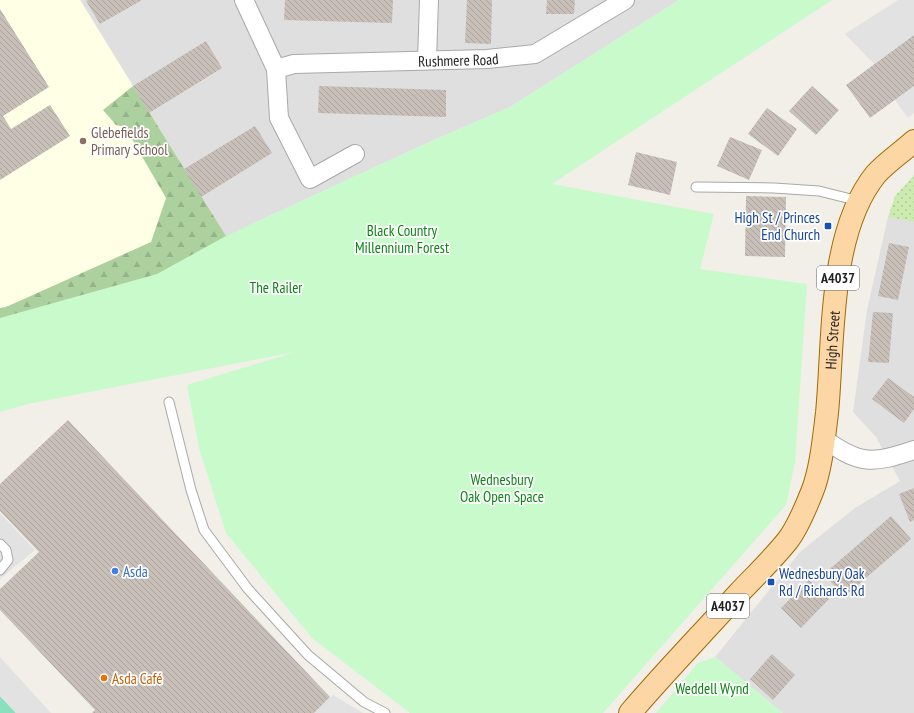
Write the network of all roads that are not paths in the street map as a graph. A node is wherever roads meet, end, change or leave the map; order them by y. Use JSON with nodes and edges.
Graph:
{"nodes":[{"id":1,"x":244,"y":0,"type":"edge"},
{"id":2,"x":429,"y":0,"type":"edge"},
{"id":3,"x":625,"y":0,"type":"edge"},
{"id":4,"x":427,"y":60,"type":"junction"},
{"id":5,"x":276,"y":69,"type":"junction"},
{"id":6,"x":914,"y":141,"type":"edge"},
{"id":7,"x":355,"y":154,"type":"dead end"},
{"id":8,"x":696,"y":187,"type":"dead end"},
{"id":9,"x":859,"y":201,"type":"junction"},
{"id":10,"x":169,"y":402,"type":"dead end"},
{"id":11,"x":824,"y":439,"type":"junction"},
{"id":12,"x":914,"y":450,"type":"edge"},
{"id":13,"x":0,"y":544,"type":"edge"},
{"id":14,"x":0,"y":570,"type":"edge"},
{"id":15,"x":385,"y":713,"type":"edge"},
{"id":16,"x":630,"y":713,"type":"edge"}],
"edges":[{"from":1,"to":5,"type":"street"},
{"from":2,"to":4,"type":"street"},
{"from":3,"to":4,"type":"street","name":"Rushmere Road"},
{"from":4,"to":5,"type":"street","name":"Rushmere Road"},
{"from":5,"to":7,"type":"street"},
{"from":6,"to":9,"type":"main road","name":"High Street","number":"A4037"},
{"from":8,"to":9,"type":"lane"},
{"from":9,"to":11,"type":"main road","name":"High Street","number":"A4037"},
{"from":10,"to":15,"type":"lane"},
{"from":11,"to":12,"type":"street"},
{"from":11,"to":16,"type":"main road","name":"High Street","number":"A4037"},
{"from":13,"to":14,"type":"lane"}]}
